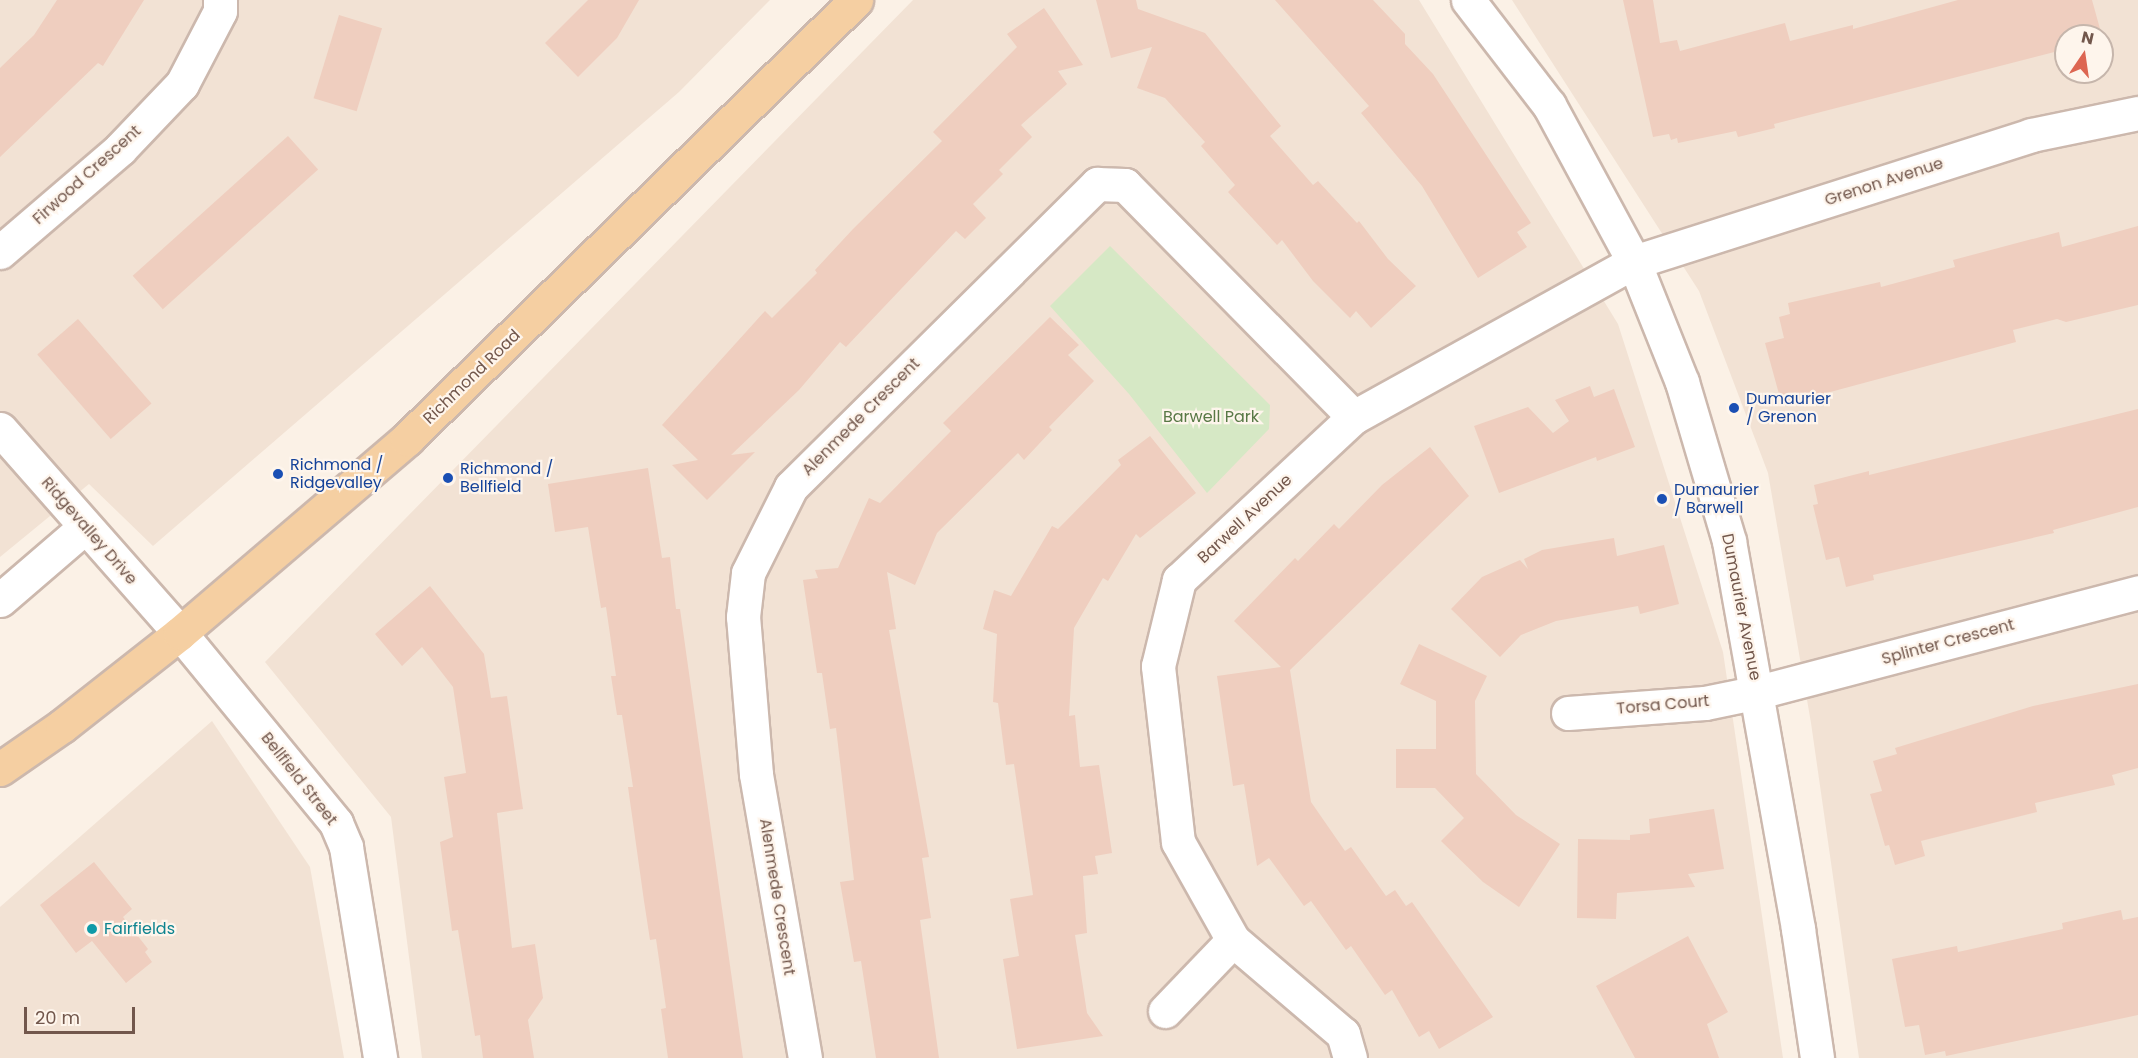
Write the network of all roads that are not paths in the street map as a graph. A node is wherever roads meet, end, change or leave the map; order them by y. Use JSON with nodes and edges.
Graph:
{"nodes":[{"id":1,"x":220,"y":0,"type":"edge"},
{"id":2,"x":856,"y":0,"type":"edge"},
{"id":3,"x":1468,"y":0,"type":"edge"},
{"id":4,"x":2138,"y":112,"type":"edge"},
{"id":5,"x":0,"y":252,"type":"edge"},
{"id":6,"x":1634,"y":262,"type":"junction"},
{"id":7,"x":1354,"y":417,"type":"junction"},
{"id":8,"x":0,"y":429,"type":"edge"},
{"id":9,"x":85,"y":527,"type":"junction"},
{"id":10,"x":2138,"y":592,"type":"edge"},
{"id":11,"x":0,"y":600,"type":"edge"},
{"id":12,"x":180,"y":633,"type":"junction"},
{"id":13,"x":1758,"y":692,"type":"junction"},
{"id":14,"x":1568,"y":713,"type":"dead end"},
{"id":15,"x":62,"y":726,"type":"junction"},
{"id":16,"x":0,"y":769,"type":"edge"},
{"id":17,"x":0,"y":792,"type":"edge"},
{"id":18,"x":1233,"y":940,"type":"junction"},
{"id":19,"x":1166,"y":1011,"type":"dead end"},
{"id":20,"x":380,"y":1058,"type":"edge"},
{"id":21,"x":805,"y":1058,"type":"edge"},
{"id":22,"x":1350,"y":1058,"type":"edge"},
{"id":23,"x":1817,"y":1058,"type":"edge"}],
"edges":[{"from":1,"to":5,"type":"street","name":"Firwood Crescent"},
{"from":2,"to":12,"type":"main road","name":"Richmond Road"},
{"from":3,"to":6,"type":"street","name":"Dumaurier Avenue"},
{"from":4,"to":6,"type":"street","name":"Grenon Avenue"},
{"from":6,"to":7,"type":"street","name":"Barwell Avenue"},
{"from":6,"to":13,"type":"street","name":"Dumaurier Avenue"},
{"from":7,"to":18,"type":"street","name":"Barwell Avenue"},
{"from":7,"to":21,"type":"street","name":"Alenmede Crescent"},
{"from":8,"to":9,"type":"street","name":"Ridgevalley Drive"},
{"from":9,"to":11,"type":"street"},
{"from":9,"to":12,"type":"street","name":"Ridgevalley Drive"},
{"from":10,"to":13,"type":"street","name":"Splinter Crescent"},
{"from":12,"to":15,"type":"main road","name":"Richmond Road"},
{"from":12,"to":20,"type":"street","name":"Bellfield Street"},
{"from":13,"to":14,"type":"street","name":"Torsa Court"},
{"from":13,"to":23,"type":"street","name":"Dumaurier Avenue"},
{"from":15,"to":16,"type":"main road","name":"Richmond Road"},
{"from":15,"to":17,"type":"main road","name":"Richmond Road"},
{"from":18,"to":19,"type":"street"},
{"from":18,"to":22,"type":"street","name":"Barwell Avenue"}]}
